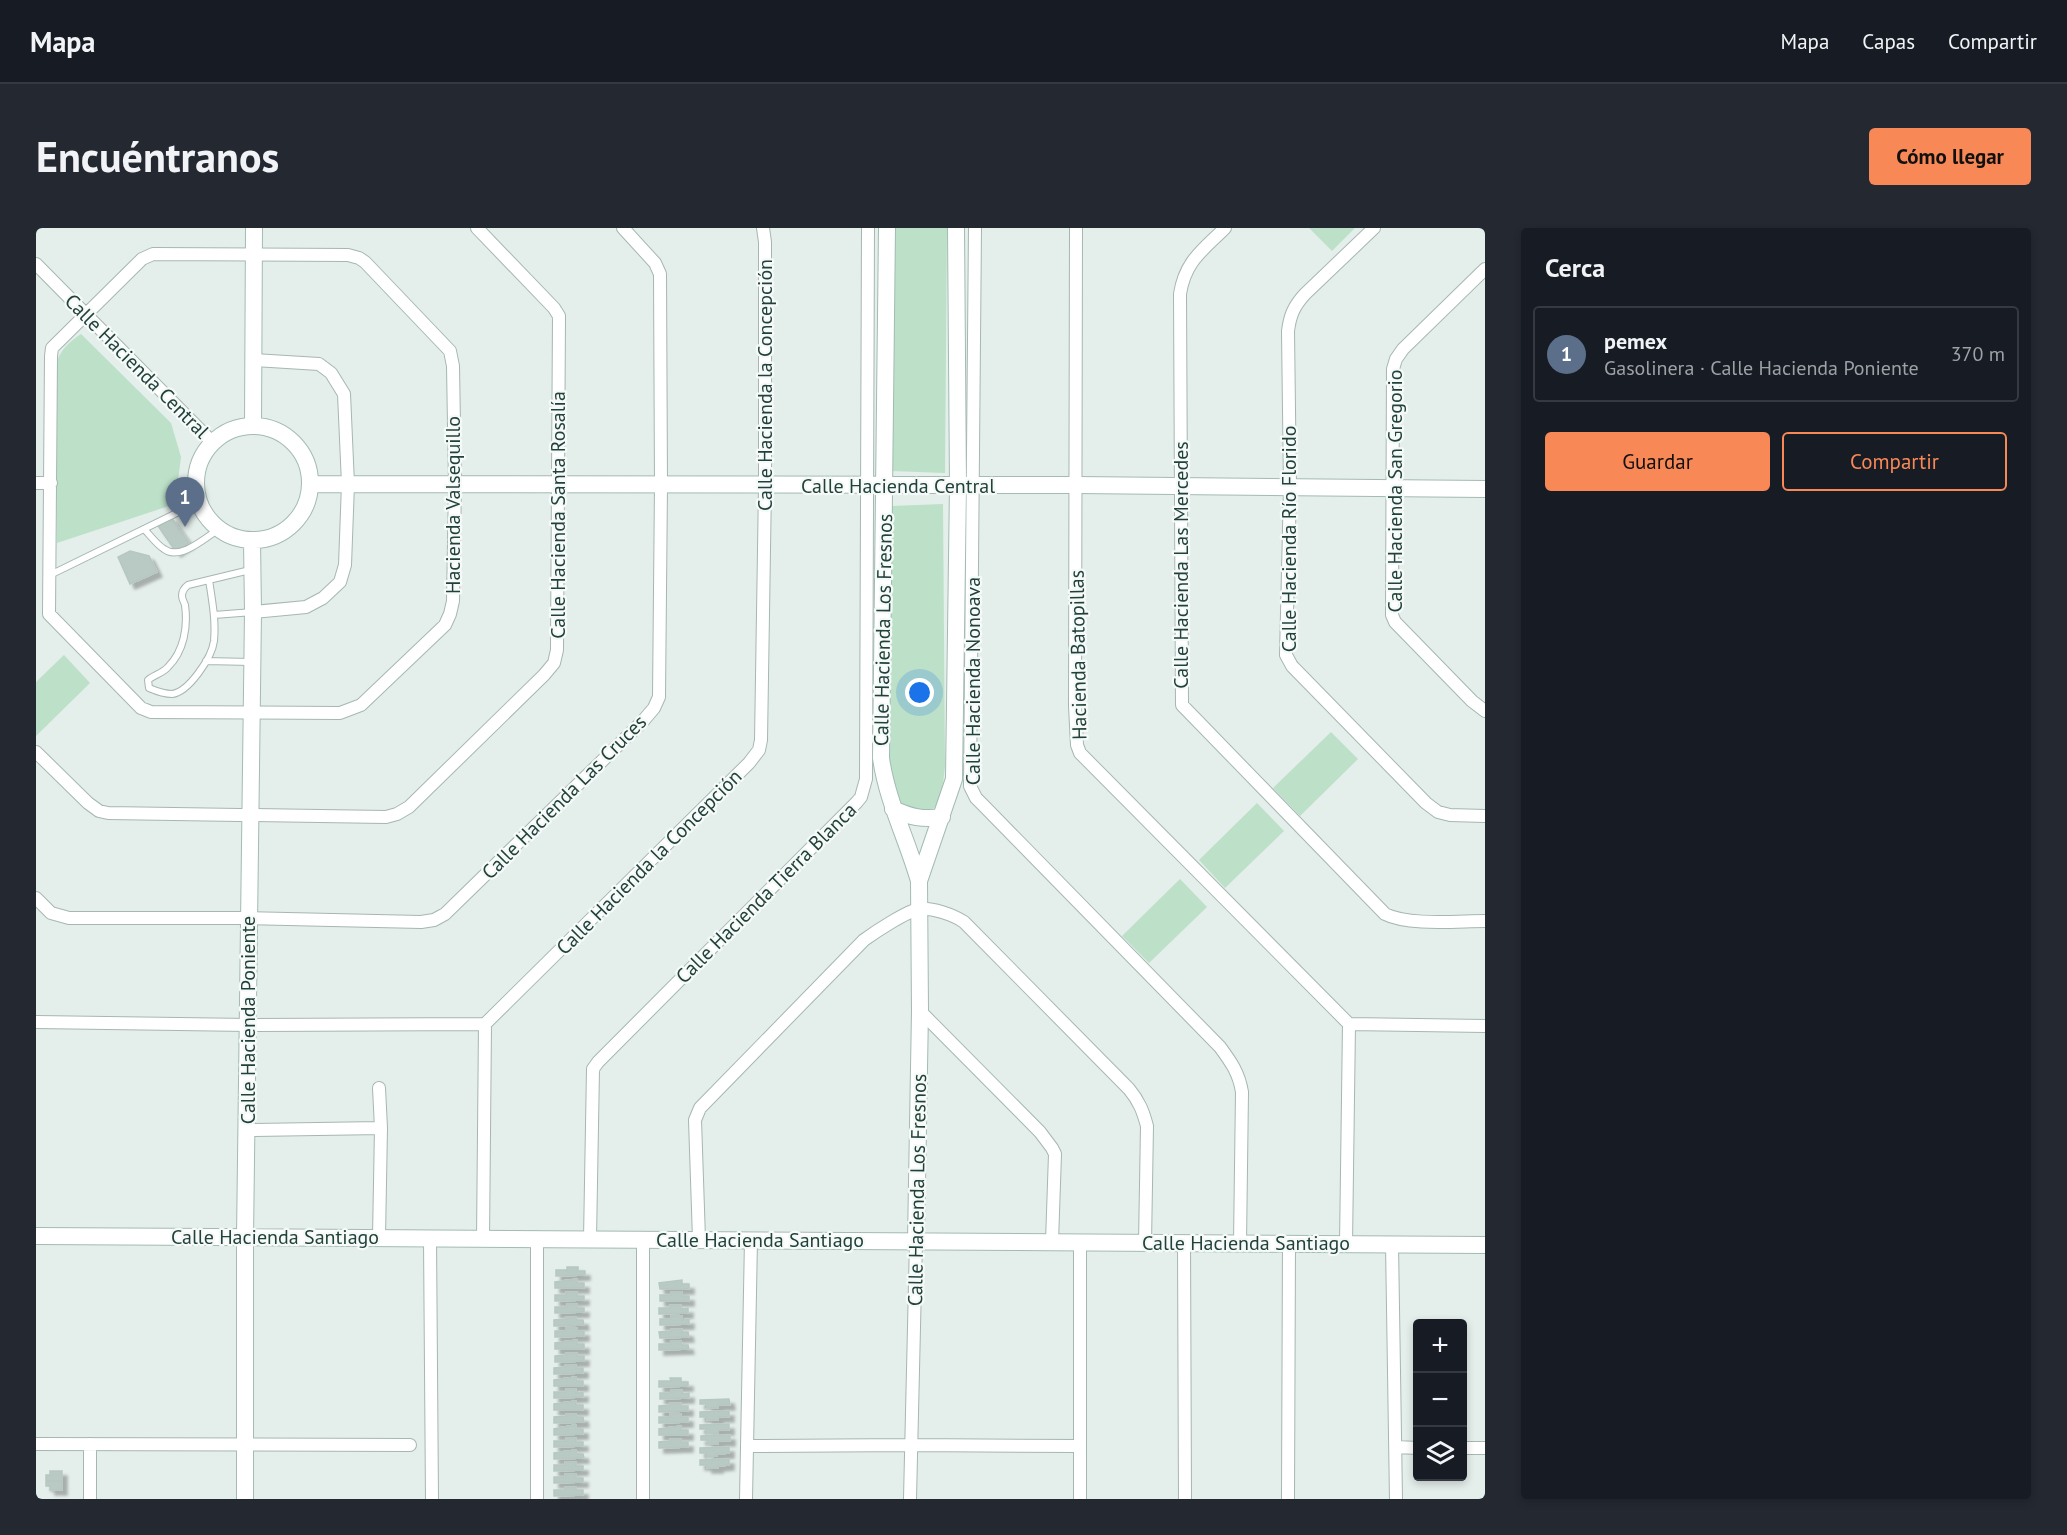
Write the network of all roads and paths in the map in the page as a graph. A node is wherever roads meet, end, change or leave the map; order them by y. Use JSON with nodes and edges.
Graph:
{"nodes":[{"id":1,"x":254,"y":228,"type":"edge"},
{"id":2,"x":477,"y":228,"type":"edge"},
{"id":3,"x":623,"y":228,"type":"edge"},
{"id":4,"x":764,"y":228,"type":"edge"},
{"id":5,"x":868,"y":228,"type":"edge"},
{"id":6,"x":887,"y":228,"type":"edge"},
{"id":7,"x":956,"y":228,"type":"edge"},
{"id":8,"x":975,"y":228,"type":"edge"},
{"id":9,"x":1076,"y":228,"type":"edge"},
{"id":10,"x":1225,"y":228,"type":"edge"},
{"id":11,"x":1374,"y":228,"type":"edge"},
{"id":12,"x":254,"y":254,"type":"junction"},
{"id":13,"x":36,"y":264,"type":"edge"},
{"id":14,"x":1485,"y":269,"type":"edge"},
{"id":15,"x":86,"y":314,"type":"junction"},
{"id":16,"x":253,"y":360,"type":"junction"},
{"id":17,"x":253,"y":425,"type":"junction"},
{"id":18,"x":212,"y":442,"type":"junction"},
{"id":19,"x":36,"y":483,"type":"edge"},
{"id":20,"x":51,"y":483,"type":"junction"},
{"id":21,"x":311,"y":484,"type":"junction"},
{"id":22,"x":348,"y":484,"type":"junction"},
{"id":23,"x":455,"y":484,"type":"junction"},
{"id":24,"x":558,"y":485,"type":"junction"},
{"id":25,"x":661,"y":485,"type":"junction"},
{"id":26,"x":1077,"y":485,"type":"junction"},
{"id":27,"x":765,"y":486,"type":"junction"},
{"id":28,"x":877,"y":486,"type":"junction"},
{"id":29,"x":966,"y":486,"type":"junction"},
{"id":30,"x":1181,"y":487,"type":"junction"},
{"id":31,"x":1290,"y":488,"type":"junction"},
{"id":32,"x":1392,"y":488,"type":"junction"},
{"id":33,"x":1485,"y":489,"type":"edge"},
{"id":34,"x":199,"y":502,"type":"junction"},
{"id":35,"x":144,"y":529,"type":"junction"},
{"id":36,"x":219,"y":529,"type":"junction"},
{"id":37,"x":252,"y":540,"type":"junction"},
{"id":38,"x":252,"y":569,"type":"junction"},
{"id":39,"x":50,"y":575,"type":"junction"},
{"id":40,"x":208,"y":580,"type":"junction"},
{"id":41,"x":253,"y":612,"type":"junction"},
{"id":42,"x":214,"y":615,"type":"junction"},
{"id":43,"x":206,"y":661,"type":"junction"},
{"id":44,"x":252,"y":662,"type":"junction"},
{"id":45,"x":169,"y":694,"type":"junction"},
{"id":46,"x":1485,"y":711,"type":"edge"},
{"id":47,"x":171,"y":712,"type":"junction"},
{"id":48,"x":251,"y":712,"type":"junction"},
{"id":49,"x":36,"y":752,"type":"edge"},
{"id":50,"x":893,"y":809,"type":"junction"},
{"id":51,"x":250,"y":815,"type":"junction"},
{"id":52,"x":1485,"y":816,"type":"edge"},
{"id":53,"x":942,"y":817,"type":"junction"},
{"id":54,"x":919,"y":881,"type":"junction"},
{"id":55,"x":36,"y":898,"type":"edge"},
{"id":56,"x":919,"y":909,"type":"junction"},
{"id":57,"x":248,"y":918,"type":"junction"},
{"id":58,"x":1485,"y":921,"type":"edge"},
{"id":59,"x":920,"y":1011,"type":"junction"},
{"id":60,"x":36,"y":1022,"type":"edge"},
{"id":61,"x":485,"y":1024,"type":"junction"},
{"id":62,"x":1349,"y":1024,"type":"junction"},
{"id":63,"x":249,"y":1025,"type":"junction"},
{"id":64,"x":1485,"y":1026,"type":"edge"},
{"id":65,"x":379,"y":1088,"type":"dead end"},
{"id":66,"x":381,"y":1128,"type":"junction"},
{"id":67,"x":248,"y":1130,"type":"junction"},
{"id":68,"x":36,"y":1236,"type":"edge"},
{"id":69,"x":245,"y":1237,"type":"junction"},
{"id":70,"x":379,"y":1237,"type":"junction"},
{"id":71,"x":430,"y":1238,"type":"junction"},
{"id":72,"x":537,"y":1239,"type":"junction"},
{"id":73,"x":590,"y":1239,"type":"junction"},
{"id":74,"x":699,"y":1239,"type":"junction"},
{"id":75,"x":483,"y":1240,"type":"junction"},
{"id":76,"x":644,"y":1240,"type":"junction"},
{"id":77,"x":751,"y":1240,"type":"junction"},
{"id":78,"x":916,"y":1241,"type":"junction"},
{"id":79,"x":1052,"y":1242,"type":"junction"},
{"id":80,"x":1080,"y":1242,"type":"junction"},
{"id":81,"x":1145,"y":1243,"type":"junction"},
{"id":82,"x":1184,"y":1243,"type":"junction"},
{"id":83,"x":1240,"y":1243,"type":"junction"},
{"id":84,"x":1288,"y":1244,"type":"junction"},
{"id":85,"x":1346,"y":1244,"type":"junction"},
{"id":86,"x":1392,"y":1244,"type":"junction"},
{"id":87,"x":1485,"y":1245,"type":"edge"},
{"id":88,"x":245,"y":1443,"type":"junction"},
{"id":89,"x":36,"y":1444,"type":"edge"},
{"id":90,"x":90,"y":1444,"type":"junction"},
{"id":91,"x":410,"y":1445,"type":"dead end"},
{"id":92,"x":910,"y":1445,"type":"junction"},
{"id":93,"x":747,"y":1446,"type":"junction"},
{"id":94,"x":1079,"y":1446,"type":"junction"},
{"id":95,"x":1396,"y":1447,"type":"junction"},
{"id":96,"x":1413,"y":1448,"type":"edge"},
{"id":97,"x":1467,"y":1448,"type":"edge"},
{"id":98,"x":1485,"y":1448,"type":"edge"},
{"id":99,"x":90,"y":1499,"type":"edge"},
{"id":100,"x":245,"y":1499,"type":"edge"},
{"id":101,"x":432,"y":1499,"type":"edge"},
{"id":102,"x":537,"y":1499,"type":"edge"},
{"id":103,"x":643,"y":1499,"type":"edge"},
{"id":104,"x":746,"y":1499,"type":"edge"},
{"id":105,"x":910,"y":1499,"type":"edge"},
{"id":106,"x":1080,"y":1499,"type":"edge"},
{"id":107,"x":1185,"y":1499,"type":"edge"},
{"id":108,"x":1288,"y":1499,"type":"edge"},
{"id":109,"x":1396,"y":1499,"type":"edge"}],
"edges":[{"from":1,"to":12,"type":"street"},
{"from":2,"to":24,"type":"street","name":"Calle Hacienda Santa Rosalía"},
{"from":3,"to":25,"type":"street","name":"Calle Hacienda Las Cruces"},
{"from":4,"to":27,"type":"street","name":"Calle Hacienda la Concepción"},
{"from":5,"to":28,"type":"street","name":"Calle Hacienda Tierra Blanca"},
{"from":6,"to":28,"type":"street","name":"Calle Hacienda Los Fresnos"},
{"from":7,"to":29,"type":"street","name":"Calle Hacienda Los Fresnos"},
{"from":8,"to":29,"type":"street","name":"Calle Hacienda Nonoava"},
{"from":9,"to":26,"type":"street","name":"Hacienda Batopillas"},
{"from":10,"to":30,"type":"street","name":"Calle Hacienda Las Mercedes"},
{"from":11,"to":31,"type":"street","name":"Calle Hacienda Río Florido"},
{"from":12,"to":15,"type":"street","name":"Hacienda Valsequillo"},
{"from":12,"to":16,"type":"street"},
{"from":12,"to":23,"type":"street","name":"Hacienda Valsequillo"},
{"from":13,"to":15,"type":"street","name":"Calle Hacienda Central"},
{"from":14,"to":32,"type":"street","name":"Calle Hacienda San Gregorio"},
{"from":15,"to":18,"type":"street","name":"Calle Hacienda Central"},
{"from":15,"to":20,"type":"street","name":"Hacienda Valsequillo"},
{"from":16,"to":17,"type":"street"},
{"from":16,"to":22,"type":"street"},
{"from":17,"to":18,"type":"street"},
{"from":17,"to":21,"type":"street"},
{"from":18,"to":34,"type":"street"},
{"from":19,"to":20,"type":"street"},
{"from":20,"to":39,"type":"street","name":"Hacienda Valsequillo"},
{"from":21,"to":22,"type":"street","name":"Calle Hacienda Central"},
{"from":21,"to":37,"type":"street"},
{"from":22,"to":23,"type":"street","name":"Calle Hacienda Central"},
{"from":22,"to":41,"type":"street"},
{"from":23,"to":24,"type":"street","name":"Calle Hacienda Central"},
{"from":23,"to":48,"type":"street","name":"Hacienda Valsequillo"},
{"from":24,"to":25,"type":"street","name":"Calle Hacienda Central"},
{"from":24,"to":51,"type":"street","name":"Calle Hacienda Santa Rosalía"},
{"from":25,"to":27,"type":"street","name":"Calle Hacienda Central"},
{"from":25,"to":57,"type":"street","name":"Calle Hacienda Las Cruces"},
{"from":26,"to":29,"type":"street","name":"Calle Hacienda Central"},
{"from":26,"to":30,"type":"street","name":"Calle Hacienda Central"},
{"from":26,"to":62,"type":"street","name":"Hacienda Batopillas"},
{"from":27,"to":28,"type":"street","name":"Calle Hacienda Central"},
{"from":27,"to":61,"type":"street","name":"Calle Hacienda la Concepción"},
{"from":28,"to":29,"type":"street","name":"Calle Hacienda Central"},
{"from":28,"to":50,"type":"street","name":"Calle Hacienda Los Fresnos"},
{"from":28,"to":73,"type":"street","name":"Calle Hacienda Tierra Blanca"},
{"from":29,"to":53,"type":"street","name":"Calle Hacienda Los Fresnos"},
{"from":29,"to":83,"type":"street","name":"Calle Hacienda Nonoava"},
{"from":30,"to":31,"type":"street","name":"Calle Hacienda Central"},
{"from":30,"to":58,"type":"street","name":"Calle Hacienda Las Mercedes"},
{"from":31,"to":32,"type":"street","name":"Calle Hacienda Central"},
{"from":31,"to":52,"type":"street","name":"Calle Hacienda Río Florido"},
{"from":32,"to":33,"type":"street","name":"Calle Hacienda Central"},
{"from":32,"to":46,"type":"street","name":"Calle Hacienda San Gregorio"},
{"from":34,"to":35,"type":"lane"},
{"from":34,"to":36,"type":"street"},
{"from":35,"to":36,"type":"lane"},
{"from":35,"to":39,"type":"lane"},
{"from":36,"to":37,"type":"street"},
{"from":37,"to":38,"type":"street","name":"Calle Hacienda Poniente"},
{"from":38,"to":40,"type":"lane"},
{"from":38,"to":41,"type":"street","name":"Calle Hacienda Poniente"},
{"from":39,"to":47,"type":"street","name":"Hacienda Valsequillo"},
{"from":40,"to":42,"type":"lane"},
{"from":40,"to":45,"type":"lane"},
{"from":41,"to":42,"type":"lane"},
{"from":41,"to":44,"type":"street","name":"Calle Hacienda Poniente"},
{"from":42,"to":43,"type":"lane"},
{"from":43,"to":44,"type":"lane"},
{"from":43,"to":45,"type":"lane"},
{"from":44,"to":48,"type":"street","name":"Calle Hacienda Poniente"},
{"from":45,"to":47,"type":"lane"},
{"from":47,"to":48,"type":"street","name":"Hacienda Valsequillo"},
{"from":48,"to":51,"type":"street","name":"Calle Hacienda Poniente"},
{"from":49,"to":51,"type":"street","name":"Calle Hacienda Santa Rosalía"},
{"from":50,"to":53,"type":"street"},
{"from":50,"to":54,"type":"street","name":"Calle Hacienda Los Fresnos"},
{"from":51,"to":57,"type":"street","name":"Calle Hacienda Poniente"},
{"from":53,"to":54,"type":"street","name":"Calle Hacienda Los Fresnos"},
{"from":54,"to":56,"type":"street","name":"Calle Hacienda Los Fresnos"},
{"from":55,"to":57,"type":"street","name":"Calle Hacienda Las Cruces"},
{"from":56,"to":59,"type":"street","name":"Calle Hacienda Los Fresnos"},
{"from":56,"to":74,"type":"street"},
{"from":56,"to":81,"type":"street"},
{"from":57,"to":63,"type":"street","name":"Calle Hacienda Poniente"},
{"from":59,"to":78,"type":"street","name":"Calle Hacienda Los Fresnos"},
{"from":59,"to":79,"type":"street"},
{"from":60,"to":63,"type":"street"},
{"from":61,"to":63,"type":"street"},
{"from":61,"to":75,"type":"street"},
{"from":62,"to":64,"type":"street"},
{"from":62,"to":85,"type":"street"},
{"from":63,"to":67,"type":"street","name":"Calle Hacienda Poniente"},
{"from":65,"to":66,"type":"street"},
{"from":66,"to":67,"type":"street"},
{"from":66,"to":70,"type":"street"},
{"from":67,"to":69,"type":"street","name":"Calle Hacienda Poniente"},
{"from":68,"to":69,"type":"street","name":"Calle Hacienda Santiago"},
{"from":69,"to":70,"type":"street","name":"Calle Hacienda Santiago"},
{"from":69,"to":88,"type":"street","name":"Calle Hacienda Poniente"},
{"from":70,"to":71,"type":"street","name":"Calle Hacienda Santiago"},
{"from":71,"to":75,"type":"street","name":"Calle Hacienda Santiago"},
{"from":71,"to":101,"type":"street"},
{"from":72,"to":73,"type":"street","name":"Calle Hacienda Santiago"},
{"from":72,"to":75,"type":"street","name":"Calle Hacienda Santiago"},
{"from":72,"to":102,"type":"street"},
{"from":73,"to":76,"type":"street","name":"Calle Hacienda Santiago"},
{"from":74,"to":76,"type":"street","name":"Calle Hacienda Santiago"},
{"from":74,"to":77,"type":"street","name":"Calle Hacienda Santiago"},
{"from":76,"to":103,"type":"street"},
{"from":77,"to":78,"type":"street","name":"Calle Hacienda Santiago"},
{"from":77,"to":93,"type":"street"},
{"from":78,"to":79,"type":"street","name":"Calle Hacienda Santiago"},
{"from":78,"to":92,"type":"street","name":"Calle Hacienda Los Fresnos"},
{"from":79,"to":80,"type":"street","name":"Calle Hacienda Santiago"},
{"from":80,"to":81,"type":"street","name":"Calle Hacienda Santiago"},
{"from":80,"to":94,"type":"street"},
{"from":81,"to":82,"type":"street","name":"Calle Hacienda Santiago"},
{"from":82,"to":83,"type":"street","name":"Calle Hacienda Santiago"},
{"from":82,"to":107,"type":"street"},
{"from":83,"to":84,"type":"street","name":"Calle Hacienda Santiago"},
{"from":84,"to":85,"type":"street","name":"Calle Hacienda Santiago"},
{"from":84,"to":108,"type":"street"},
{"from":85,"to":86,"type":"street","name":"Calle Hacienda Santiago"},
{"from":86,"to":87,"type":"street","name":"Calle Hacienda Santiago"},
{"from":86,"to":95,"type":"street"},
{"from":88,"to":90,"type":"street"},
{"from":88,"to":91,"type":"street"},
{"from":88,"to":100,"type":"street","name":"Calle Hacienda Poniente"},
{"from":89,"to":90,"type":"street"},
{"from":90,"to":99,"type":"street"},
{"from":92,"to":93,"type":"street"},
{"from":92,"to":94,"type":"street"},
{"from":92,"to":105,"type":"street","name":"Calle Hacienda Los Fresnos"},
{"from":93,"to":104,"type":"street"},
{"from":94,"to":106,"type":"street"},
{"from":95,"to":96,"type":"street"},
{"from":95,"to":109,"type":"street"},
{"from":97,"to":98,"type":"street"}]}
